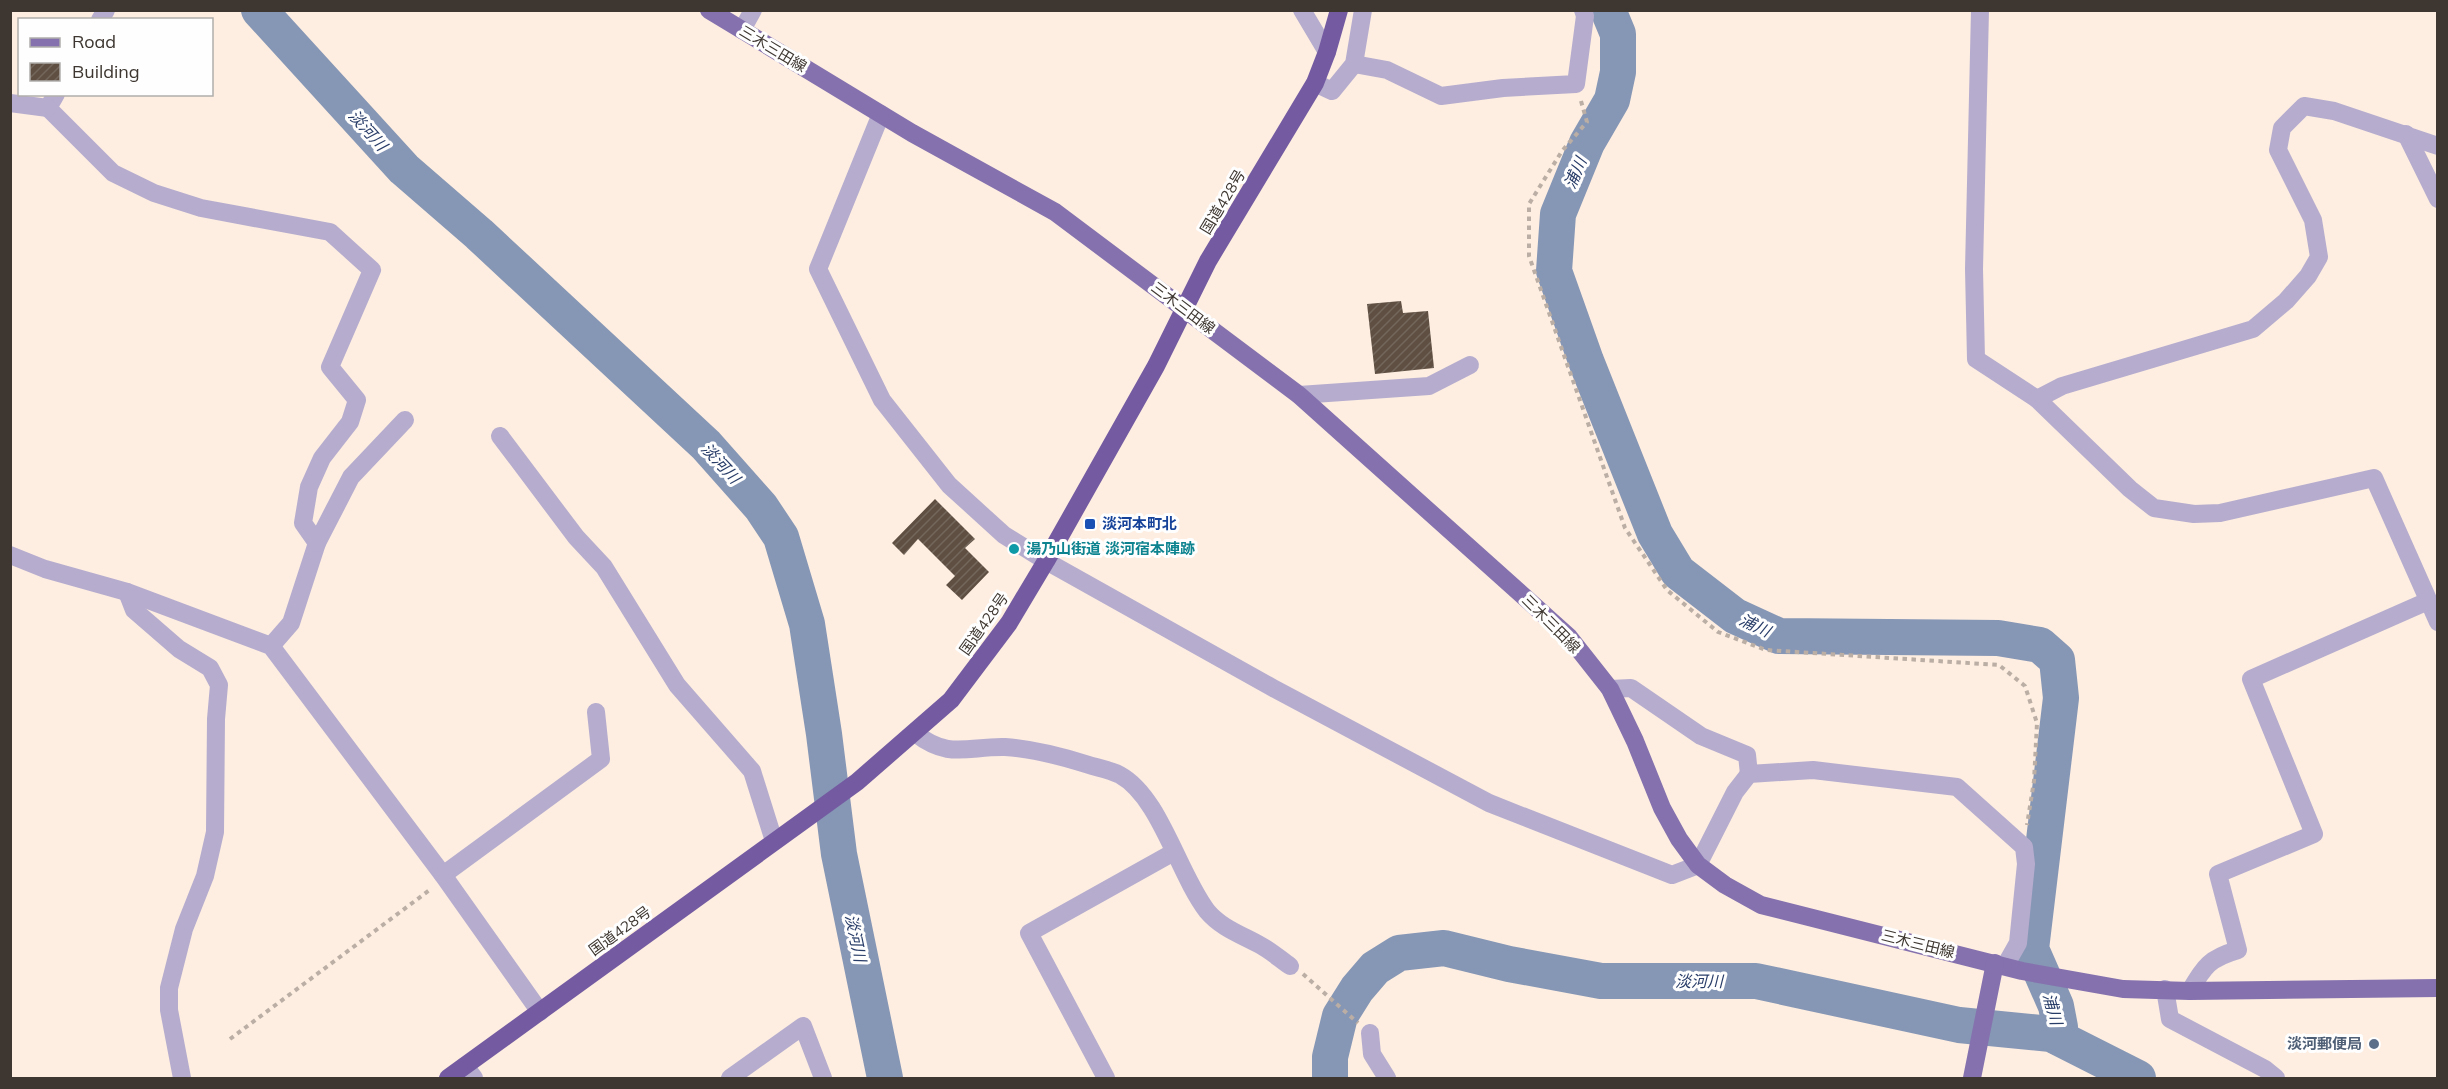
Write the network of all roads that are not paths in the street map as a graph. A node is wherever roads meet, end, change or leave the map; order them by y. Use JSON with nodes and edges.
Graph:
{"nodes":[{"id":1,"x":708,"y":10,"type":"edge"},
{"id":2,"x":753,"y":10,"type":"edge"},
{"id":3,"x":1302,"y":10,"type":"edge"},
{"id":4,"x":1339,"y":10,"type":"edge"},
{"id":5,"x":1364,"y":10,"type":"edge"},
{"id":6,"x":1583,"y":10,"type":"edge"},
{"id":7,"x":1980,"y":10,"type":"edge"},
{"id":8,"x":742,"y":30,"type":"junction"},
{"id":9,"x":1327,"y":52,"type":"junction"},
{"id":10,"x":1354,"y":64,"type":"junction"},
{"id":11,"x":1315,"y":83,"type":"junction"},
{"id":12,"x":52,"y":101,"type":"edge"},
{"id":13,"x":10,"y":103,"type":"edge"},
{"id":14,"x":881,"y":114,"type":"junction"},
{"id":15,"x":2406,"y":134,"type":"junction"},
{"id":16,"x":2438,"y":146,"type":"edge"},
{"id":17,"x":2438,"y":199,"type":"edge"},
{"id":18,"x":1185,"y":310,"type":"junction"},
{"id":19,"x":1470,"y":365,"type":"dead end"},
{"id":20,"x":1299,"y":395,"type":"junction"},
{"id":21,"x":2037,"y":399,"type":"junction"},
{"id":22,"x":405,"y":420,"type":"dead end"},
{"id":23,"x":500,"y":436,"type":"dead end"},
{"id":24,"x":317,"y":543,"type":"junction"},
{"id":25,"x":10,"y":555,"type":"edge"},
{"id":26,"x":1046,"y":561,"type":"junction"},
{"id":27,"x":128,"y":592,"type":"junction"},
{"id":28,"x":2428,"y":601,"type":"junction"},
{"id":29,"x":2438,"y":622,"type":"edge"},
{"id":30,"x":271,"y":646,"type":"junction"},
{"id":31,"x":1610,"y":689,"type":"junction"},
{"id":32,"x":596,"y":712,"type":"dead end"},
{"id":33,"x":915,"y":733,"type":"junction"},
{"id":34,"x":1749,"y":774,"type":"junction"},
{"id":35,"x":778,"y":839,"type":"junction"},
{"id":36,"x":1174,"y":852,"type":"junction"},
{"id":37,"x":1698,"y":865,"type":"junction"},
{"id":38,"x":444,"y":877,"type":"junction"},
{"id":39,"x":1290,"y":966,"type":"road end"},
{"id":40,"x":2008,"y":967,"type":"junction"},
{"id":41,"x":2438,"y":988,"type":"edge"},
{"id":42,"x":2165,"y":989,"type":"junction"},
{"id":43,"x":2190,"y":991,"type":"junction"},
{"id":44,"x":540,"y":1012,"type":"junction"},
{"id":45,"x":1370,"y":1033,"type":"road end"},
{"id":46,"x":469,"y":1072,"type":"edge"},
{"id":47,"x":1972,"y":1076,"type":"edge"},
{"id":48,"x":182,"y":1078,"type":"edge"},
{"id":49,"x":448,"y":1078,"type":"edge"},
{"id":50,"x":730,"y":1078,"type":"edge"},
{"id":51,"x":823,"y":1078,"type":"edge"},
{"id":52,"x":1106,"y":1078,"type":"edge"},
{"id":53,"x":1387,"y":1078,"type":"edge"},
{"id":54,"x":2276,"y":1078,"type":"edge"}],
"edges":[{"from":1,"to":8,"type":"main road","name":"三木三田線"},
{"from":2,"to":8,"type":"street"},
{"from":3,"to":9,"type":"street"},
{"from":4,"to":9,"type":"highway","name":"国道428号"},
{"from":5,"to":10,"type":"street"},
{"from":6,"to":10,"type":"street"},
{"from":7,"to":21,"type":"street"},
{"from":8,"to":14,"type":"main road","name":"三木三田線"},
{"from":9,"to":11,"type":"highway","name":"国道428号"},
{"from":10,"to":11,"type":"street"},
{"from":11,"to":18,"type":"highway","name":"国道428号"},
{"from":12,"to":13,"type":"street"},
{"from":12,"to":24,"type":"street"},
{"from":14,"to":18,"type":"main road","name":"三木三田線"},
{"from":14,"to":26,"type":"street"},
{"from":15,"to":16,"type":"street"},
{"from":15,"to":17,"type":"street"},
{"from":15,"to":21,"type":"street"},
{"from":18,"to":20,"type":"main road","name":"三木三田線"},
{"from":18,"to":26,"type":"highway","name":"国道428号"},
{"from":19,"to":20,"type":"street"},
{"from":20,"to":31,"type":"main road","name":"三木三田線"},
{"from":21,"to":28,"type":"street"},
{"from":22,"to":24,"type":"street"},
{"from":23,"to":35,"type":"street"},
{"from":24,"to":30,"type":"street"},
{"from":25,"to":27,"type":"street"},
{"from":26,"to":33,"type":"highway","name":"国道428号"},
{"from":26,"to":37,"type":"street"},
{"from":27,"to":30,"type":"street"},
{"from":27,"to":48,"type":"street"},
{"from":28,"to":29,"type":"street"},
{"from":28,"to":43,"type":"street"},
{"from":30,"to":38,"type":"street"},
{"from":31,"to":34,"type":"street"},
{"from":31,"to":37,"type":"main road","name":"三木三田線"},
{"from":32,"to":38,"type":"street"},
{"from":33,"to":35,"type":"highway","name":"国道428号"},
{"from":33,"to":36,"type":"street"},
{"from":34,"to":37,"type":"street"},
{"from":34,"to":40,"type":"street"},
{"from":35,"to":44,"type":"highway","name":"国道428号"},
{"from":36,"to":39,"type":"street"},
{"from":36,"to":52,"type":"street"},
{"from":37,"to":40,"type":"main road","name":"三木三田線"},
{"from":38,"to":44,"type":"street"},
{"from":40,"to":42,"type":"main road","name":"三木三田線"},
{"from":40,"to":47,"type":"main road"},
{"from":41,"to":43,"type":"main road","name":"三木三田線"},
{"from":42,"to":43,"type":"main road","name":"三木三田線"},
{"from":42,"to":54,"type":"street"},
{"from":44,"to":46,"type":"highway","name":"国道428号"},
{"from":45,"to":53,"type":"street"},
{"from":46,"to":49,"type":"highway","name":"国道428号"},
{"from":50,"to":51,"type":"street"}]}
